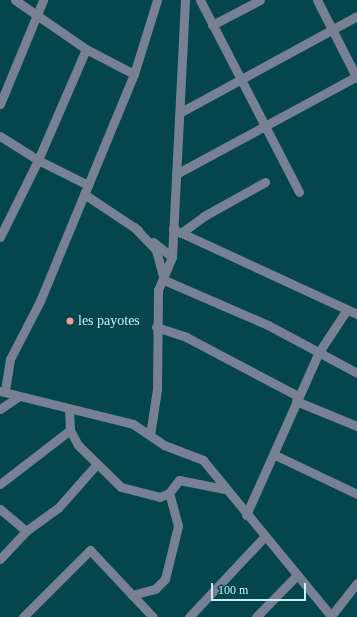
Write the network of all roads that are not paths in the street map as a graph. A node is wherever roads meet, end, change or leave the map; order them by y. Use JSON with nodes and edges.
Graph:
{"nodes":[{"id":1,"x":15,"y":0,"type":"edge"},
{"id":2,"x":43,"y":0,"type":"edge"},
{"id":3,"x":157,"y":0,"type":"edge"},
{"id":4,"x":185,"y":0,"type":"edge"},
{"id":5,"x":200,"y":0,"type":"edge"},
{"id":6,"x":260,"y":0,"type":"edge"},
{"id":7,"x":317,"y":0,"type":"edge"},
{"id":8,"x":36,"y":16,"type":"junction"},
{"id":9,"x":357,"y":16,"type":"edge"},
{"id":10,"x":212,"y":25,"type":"junction"},
{"id":11,"x":330,"y":28,"type":"junction"},
{"id":12,"x":86,"y":50,"type":"junction"},
{"id":13,"x":134,"y":74,"type":"junction"},
{"id":14,"x":357,"y":77,"type":"edge"},
{"id":15,"x":240,"y":78,"type":"junction"},
{"id":16,"x":0,"y":104,"type":"edge"},
{"id":17,"x":181,"y":112,"type":"junction"},
{"id":18,"x":265,"y":126,"type":"junction"},
{"id":19,"x":0,"y":136,"type":"edge"},
{"id":20,"x":38,"y":160,"type":"junction"},
{"id":21,"x":176,"y":174,"type":"junction"},
{"id":22,"x":265,"y":182,"type":"dead end"},
{"id":23,"x":88,"y":185,"type":"junction"},
{"id":24,"x":299,"y":192,"type":"dead end"},
{"id":25,"x":84,"y":194,"type":"junction"},
{"id":26,"x":134,"y":227,"type":"junction"},
{"id":27,"x":177,"y":231,"type":"junction"},
{"id":28,"x":0,"y":237,"type":"edge"},
{"id":29,"x":172,"y":257,"type":"junction"},
{"id":30,"x":164,"y":280,"type":"junction"},
{"id":31,"x":346,"y":311,"type":"junction"},
{"id":32,"x":357,"y":314,"type":"edge"},
{"id":33,"x":156,"y":327,"type":"junction"},
{"id":34,"x":319,"y":352,"type":"junction"},
{"id":35,"x":357,"y":372,"type":"edge"},
{"id":36,"x":3,"y":392,"type":"edge"},
{"id":37,"x":19,"y":396,"type":"junction"},
{"id":38,"x":297,"y":399,"type":"junction"},
{"id":39,"x":0,"y":409,"type":"edge"},
{"id":40,"x":69,"y":410,"type":"junction"},
{"id":41,"x":357,"y":426,"type":"edge"},
{"id":42,"x":70,"y":430,"type":"junction"},
{"id":43,"x":150,"y":436,"type":"junction"},
{"id":44,"x":275,"y":455,"type":"junction"},
{"id":45,"x":96,"y":465,"type":"junction"},
{"id":46,"x":0,"y":484,"type":"edge"},
{"id":47,"x":225,"y":489,"type":"junction"},
{"id":48,"x":169,"y":494,"type":"junction"},
{"id":49,"x":357,"y":494,"type":"edge"},
{"id":50,"x":0,"y":509,"type":"edge"},
{"id":51,"x":246,"y":515,"type":"junction"},
{"id":52,"x":26,"y":531,"type":"junction"},
{"id":53,"x":264,"y":537,"type":"junction"},
{"id":54,"x":0,"y":559,"type":"edge"},
{"id":55,"x":297,"y":575,"type":"junction"},
{"id":56,"x":357,"y":583,"type":"edge"},
{"id":57,"x":132,"y":595,"type":"junction"},
{"id":58,"x":332,"y":616,"type":"edge"},
{"id":59,"x":23,"y":617,"type":"edge"},
{"id":60,"x":153,"y":617,"type":"edge"},
{"id":61,"x":189,"y":617,"type":"edge"},
{"id":62,"x":256,"y":617,"type":"edge"}],
"edges":[{"from":1,"to":8,"type":"street"},
{"from":2,"to":8,"type":"street"},
{"from":3,"to":13,"type":"street"},
{"from":4,"to":17,"type":"street"},
{"from":5,"to":10,"type":"street"},
{"from":6,"to":10,"type":"street"},
{"from":7,"to":11,"type":"street"},
{"from":8,"to":12,"type":"street"},
{"from":8,"to":16,"type":"street"},
{"from":9,"to":11,"type":"street"},
{"from":10,"to":15,"type":"street"},
{"from":11,"to":14,"type":"street"},
{"from":11,"to":15,"type":"street"},
{"from":12,"to":13,"type":"street"},
{"from":12,"to":20,"type":"street"},
{"from":13,"to":23,"type":"street"},
{"from":14,"to":18,"type":"street"},
{"from":15,"to":17,"type":"street"},
{"from":15,"to":18,"type":"street"},
{"from":17,"to":21,"type":"street"},
{"from":18,"to":21,"type":"street"},
{"from":18,"to":24,"type":"street"},
{"from":19,"to":20,"type":"street"},
{"from":20,"to":23,"type":"street"},
{"from":20,"to":28,"type":"street"},
{"from":21,"to":27,"type":"street"},
{"from":22,"to":27,"type":"street"},
{"from":23,"to":25,"type":"street"},
{"from":25,"to":26,"type":"street"},
{"from":25,"to":36,"type":"street"},
{"from":26,"to":29,"type":"street"},
{"from":26,"to":30,"type":"street"},
{"from":27,"to":29,"type":"street"},
{"from":27,"to":31,"type":"street"},
{"from":29,"to":30,"type":"street"},
{"from":30,"to":33,"type":"street"},
{"from":30,"to":34,"type":"street"},
{"from":31,"to":32,"type":"street"},
{"from":31,"to":34,"type":"street"},
{"from":33,"to":38,"type":"street"},
{"from":33,"to":43,"type":"street"},
{"from":34,"to":35,"type":"street"},
{"from":34,"to":38,"type":"street"},
{"from":36,"to":37,"type":"street"},
{"from":37,"to":39,"type":"street"},
{"from":37,"to":40,"type":"street"},
{"from":38,"to":41,"type":"street"},
{"from":38,"to":44,"type":"street"},
{"from":40,"to":42,"type":"street"},
{"from":40,"to":43,"type":"street"},
{"from":42,"to":45,"type":"street"},
{"from":42,"to":46,"type":"street"},
{"from":43,"to":47,"type":"street"},
{"from":44,"to":49,"type":"street"},
{"from":44,"to":51,"type":"street"},
{"from":45,"to":48,"type":"street"},
{"from":45,"to":52,"type":"street"},
{"from":47,"to":48,"type":"street"},
{"from":47,"to":51,"type":"street"},
{"from":48,"to":57,"type":"street"},
{"from":50,"to":52,"type":"street"},
{"from":51,"to":53,"type":"street"},
{"from":52,"to":54,"type":"street"},
{"from":53,"to":55,"type":"street"},
{"from":53,"to":61,"type":"street"},
{"from":55,"to":58,"type":"street"},
{"from":55,"to":62,"type":"street"},
{"from":56,"to":58,"type":"street"},
{"from":57,"to":59,"type":"street"},
{"from":57,"to":60,"type":"street"}]}
